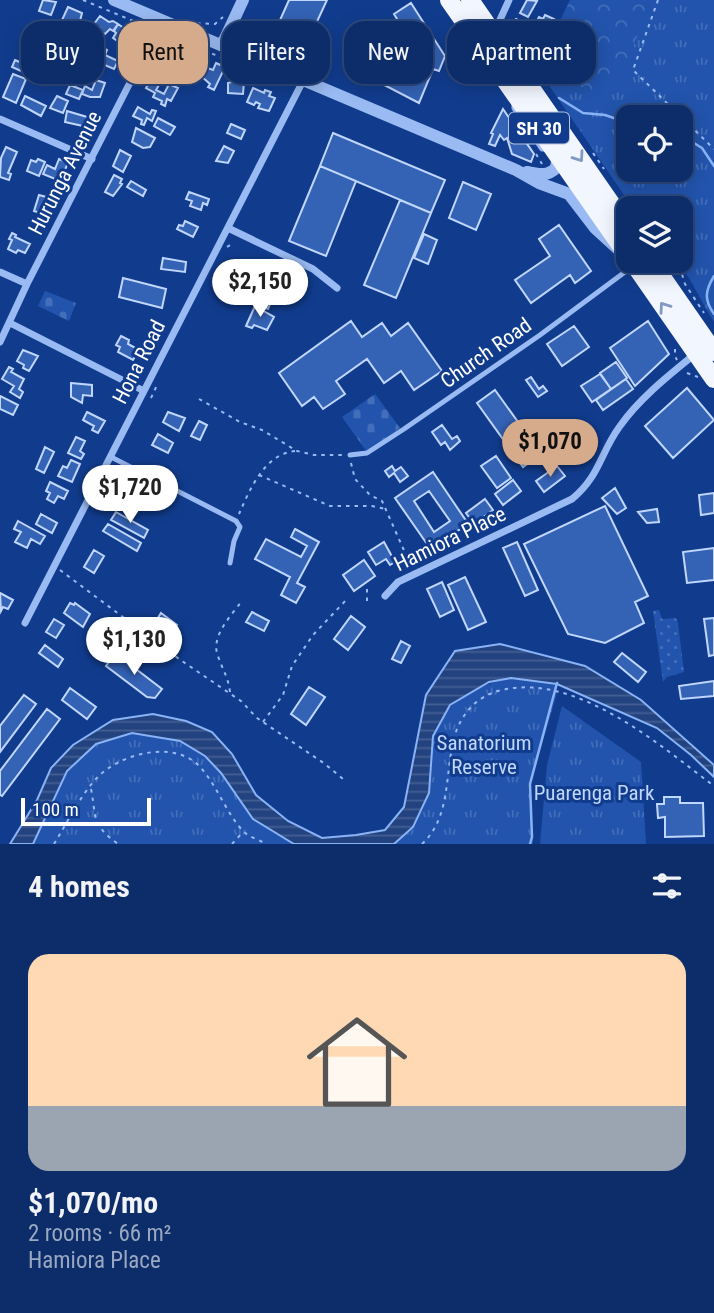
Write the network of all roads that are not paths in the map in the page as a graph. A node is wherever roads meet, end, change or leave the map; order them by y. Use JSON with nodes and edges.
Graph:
{"nodes":[{"id":1,"x":114,"y":0,"type":"edge"},
{"id":2,"x":243,"y":0,"type":"edge"},
{"id":3,"x":449,"y":0,"type":"edge"},
{"id":4,"x":470,"y":0,"type":"edge"},
{"id":5,"x":509,"y":0,"type":"edge"},
{"id":6,"x":162,"y":20,"type":"junction"},
{"id":7,"x":233,"y":21,"type":"edge"},
{"id":8,"x":484,"y":21,"type":"edge"},
{"id":9,"x":499,"y":21,"type":"edge"},
{"id":10,"x":222,"y":45,"type":"edge"},
{"id":11,"x":301,"y":84,"type":"edge"},
{"id":12,"x":316,"y":84,"type":"edge"},
{"id":13,"x":528,"y":84,"type":"edge"},
{"id":14,"x":0,"y":119,"type":"edge"},
{"id":15,"x":556,"y":152,"type":"junction"},
{"id":16,"x":92,"y":159,"type":"junction"},
{"id":17,"x":516,"y":170,"type":"junction"},
{"id":18,"x":616,"y":211,"type":"edge"},
{"id":19,"x":228,"y":228,"type":"junction"},
{"id":20,"x":616,"y":234,"type":"edge"},
{"id":21,"x":616,"y":246,"type":"edge"},
{"id":22,"x":0,"y":272,"type":"edge"},
{"id":23,"x":619,"y":273,"type":"edge"},
{"id":24,"x":645,"y":273,"type":"edge"},
{"id":25,"x":27,"y":284,"type":"junction"},
{"id":26,"x":337,"y":288,"type":"dead end"},
{"id":27,"x":9,"y":323,"type":"junction"},
{"id":28,"x":0,"y":342,"type":"edge"},
{"id":29,"x":706,"y":350,"type":"edge"},
{"id":30,"x":714,"y":379,"type":"edge"},
{"id":31,"x":144,"y":391,"type":"junction"},
{"id":32,"x":350,"y":455,"type":"road end"},
{"id":33,"x":111,"y":457,"type":"junction"},
{"id":34,"x":230,"y":563,"type":"dead end"},
{"id":35,"x":385,"y":596,"type":"dead end"},
{"id":36,"x":25,"y":623,"type":"dead end"}],
"edges":[{"from":1,"to":6,"type":"street"},
{"from":2,"to":7,"type":"street"},
{"from":3,"to":15,"type":"highway","number":"SH 30"},
{"from":4,"to":8,"type":"highway","number":"SH 30"},
{"from":5,"to":9,"type":"street"},
{"from":6,"to":10,"type":"street"},
{"from":6,"to":16,"type":"street","name":"Hurunga Avenue"},
{"from":11,"to":19,"type":"street","name":"Hona Road"},
{"from":12,"to":17,"type":"street"},
{"from":13,"to":18,"type":"highway","number":"SH 30","one_way":true},
{"from":14,"to":16,"type":"street"},
{"from":15,"to":17,"type":"street"},
{"from":15,"to":20,"type":"highway","number":"SH 30"},
{"from":16,"to":25,"type":"street","name":"Hurunga Avenue"},
{"from":17,"to":21,"type":"street"},
{"from":19,"to":26,"type":"street"},
{"from":19,"to":31,"type":"street","name":"Hona Road"},
{"from":22,"to":25,"type":"street"},
{"from":23,"to":32,"type":"lane","name":"Church Road"},
{"from":24,"to":29,"type":"highway","number":"SH 30"},
{"from":25,"to":27,"type":"street","name":"Hurunga Avenue"},
{"from":27,"to":28,"type":"street","name":"Hurunga Avenue"},
{"from":27,"to":31,"type":"street"},
{"from":29,"to":30,"type":"highway","number":"SH 30"},
{"from":29,"to":35,"type":"street","name":"Hamiora Place"},
{"from":31,"to":33,"type":"street","name":"Hona Road"},
{"from":33,"to":34,"type":"lane"},
{"from":33,"to":36,"type":"street","name":"Hona Road"}]}
